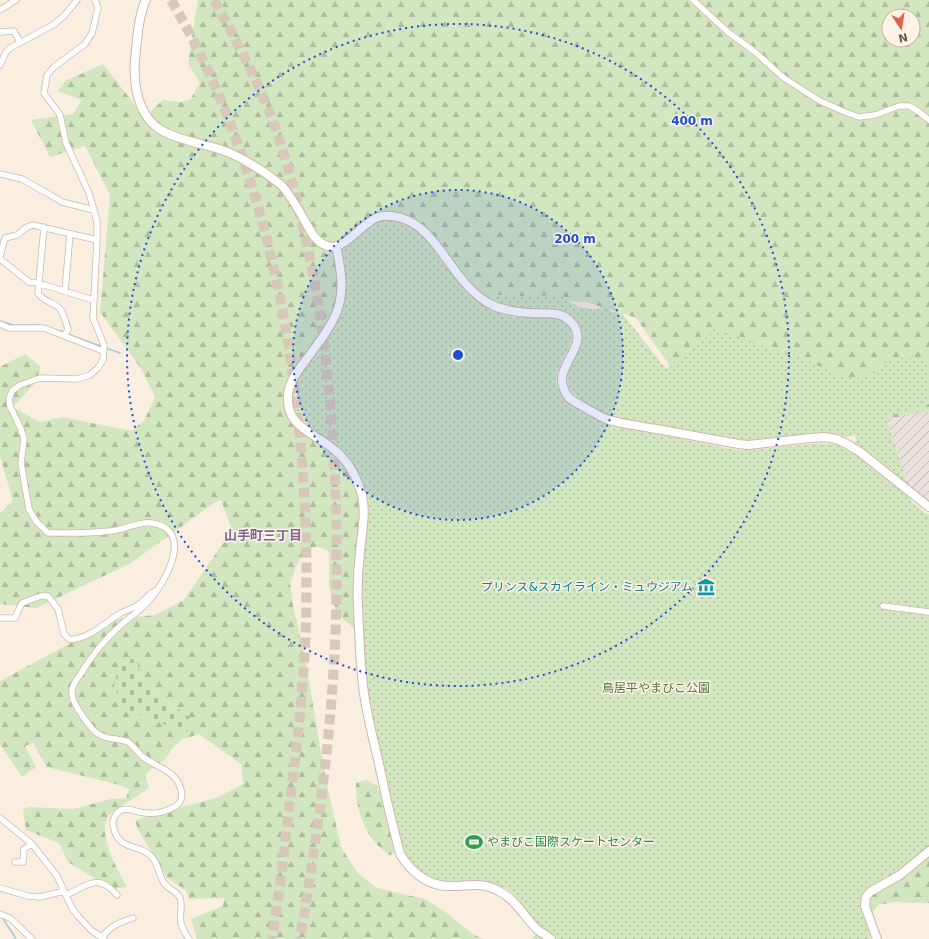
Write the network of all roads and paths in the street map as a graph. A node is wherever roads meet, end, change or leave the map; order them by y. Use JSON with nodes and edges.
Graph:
{"nodes":[{"id":1,"x":16,"y":0,"type":"edge"},
{"id":2,"x":77,"y":0,"type":"edge"},
{"id":3,"x":95,"y":0,"type":"edge"},
{"id":4,"x":146,"y":0,"type":"edge"},
{"id":5,"x":693,"y":0,"type":"edge"},
{"id":6,"x":0,"y":10,"type":"edge"},
{"id":7,"x":0,"y":32,"type":"edge"},
{"id":8,"x":20,"y":42,"type":"junction"},
{"id":9,"x":0,"y":65,"type":"edge"},
{"id":10,"x":929,"y":120,"type":"edge"},
{"id":11,"x":0,"y":174,"type":"edge"},
{"id":12,"x":94,"y":210,"type":"junction"},
{"id":13,"x":44,"y":227,"type":"junction"},
{"id":14,"x":70,"y":234,"type":"junction"},
{"id":15,"x":97,"y":240,"type":"junction"},
{"id":16,"x":336,"y":246,"type":"junction"},
{"id":17,"x":1,"y":250,"type":"edge"},
{"id":18,"x":0,"y":258,"type":"edge"},
{"id":19,"x":38,"y":283,"type":"junction"},
{"id":20,"x":66,"y":291,"type":"junction"},
{"id":21,"x":93,"y":300,"type":"junction"},
{"id":22,"x":0,"y":324,"type":"edge"},
{"id":23,"x":65,"y":335,"type":"junction"},
{"id":24,"x":103,"y":351,"type":"junction"},
{"id":25,"x":929,"y":507,"type":"edge"},
{"id":26,"x":157,"y":591,"type":"junction"},
{"id":27,"x":883,"y":606,"type":"dead end"},
{"id":28,"x":929,"y":612,"type":"edge"},
{"id":29,"x":0,"y":618,"type":"edge"},
{"id":30,"x":0,"y":818,"type":"edge"},
{"id":31,"x":32,"y":844,"type":"junction"},
{"id":32,"x":929,"y":852,"type":"edge"},
{"id":33,"x":15,"y":862,"type":"dead end"},
{"id":34,"x":0,"y":888,"type":"edge"},
{"id":35,"x":65,"y":893,"type":"junction"},
{"id":36,"x":117,"y":895,"type":"dead end"},
{"id":37,"x":0,"y":914,"type":"edge"},
{"id":38,"x":133,"y":918,"type":"dead end"},
{"id":39,"x":103,"y":938,"type":"edge"},
{"id":40,"x":32,"y":939,"type":"edge"},
{"id":41,"x":189,"y":939,"type":"edge"},
{"id":42,"x":551,"y":939,"type":"edge"},
{"id":43,"x":876,"y":939,"type":"edge"}],
"edges":[{"from":1,"to":6,"type":"street"},
{"from":2,"to":8,"type":"street"},
{"from":3,"to":12,"type":"street"},
{"from":4,"to":16,"type":"street"},
{"from":5,"to":10,"type":"street"},
{"from":7,"to":8,"type":"street"},
{"from":8,"to":9,"type":"street"},
{"from":11,"to":12,"type":"street"},
{"from":12,"to":15,"type":"street"},
{"from":13,"to":14,"type":"street"},
{"from":13,"to":17,"type":"street"},
{"from":13,"to":19,"type":"street"},
{"from":14,"to":15,"type":"street"},
{"from":14,"to":20,"type":"street"},
{"from":15,"to":21,"type":"street"},
{"from":16,"to":25,"type":"street"},
{"from":16,"to":42,"type":"street"},
{"from":17,"to":18,"type":"street"},
{"from":18,"to":19,"type":"street"},
{"from":19,"to":20,"type":"street"},
{"from":19,"to":23,"type":"street"},
{"from":20,"to":21,"type":"street"},
{"from":21,"to":24,"type":"street"},
{"from":22,"to":23,"type":"street"},
{"from":23,"to":24,"type":"street"},
{"from":24,"to":26,"type":"street"},
{"from":26,"to":29,"type":"street"},
{"from":26,"to":41,"type":"street"},
{"from":27,"to":28,"type":"street"},
{"from":30,"to":31,"type":"street"},
{"from":31,"to":33,"type":"street"},
{"from":31,"to":35,"type":"street"},
{"from":32,"to":43,"type":"street"},
{"from":34,"to":35,"type":"street"},
{"from":35,"to":36,"type":"street"},
{"from":35,"to":39,"type":"street"},
{"from":37,"to":40,"type":"street"},
{"from":38,"to":39,"type":"street"}]}
